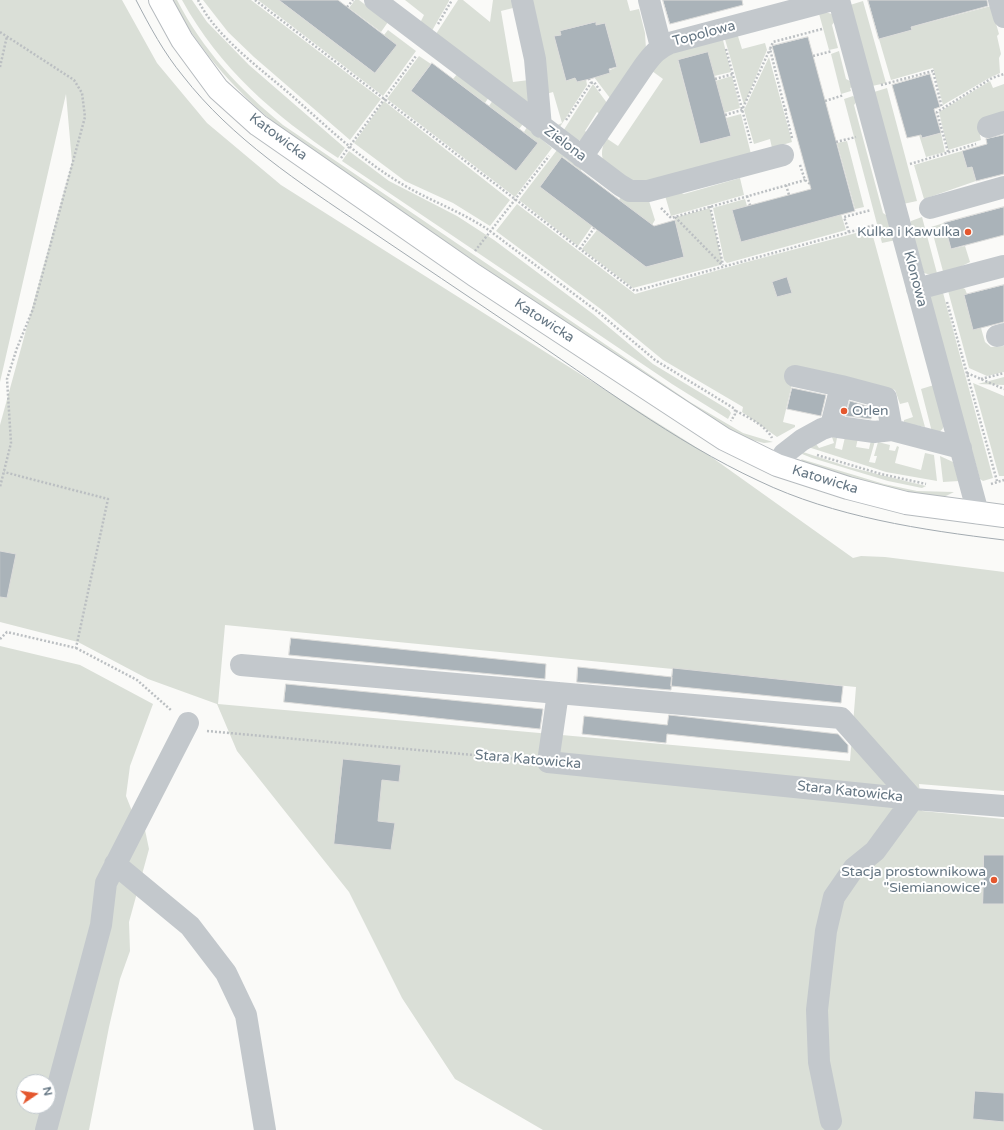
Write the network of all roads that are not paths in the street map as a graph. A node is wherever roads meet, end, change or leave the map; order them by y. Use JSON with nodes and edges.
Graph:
{"nodes":[{"id":1,"x":160,"y":0,"type":"edge"},
{"id":2,"x":375,"y":0,"type":"edge"},
{"id":3,"x":522,"y":0,"type":"edge"},
{"id":4,"x":649,"y":0,"type":"edge"},
{"id":5,"x":832,"y":0,"type":"edge"},
{"id":6,"x":839,"y":0,"type":"edge"},
{"id":7,"x":999,"y":0,"type":"edge"},
{"id":8,"x":1004,"y":17,"type":"edge"},
{"id":9,"x":661,"y":47,"type":"junction"},
{"id":10,"x":549,"y":139,"type":"junction"},
{"id":11,"x":792,"y":152,"type":"road end"},
{"id":12,"x":582,"y":157,"type":"junction"},
{"id":13,"x":1004,"y":187,"type":"edge"},
{"id":14,"x":930,"y":208,"type":"dead end"},
{"id":15,"x":1004,"y":266,"type":"edge"},
{"id":16,"x":917,"y":289,"type":"junction"},
{"id":17,"x":795,"y":376,"type":"dead end"},
{"id":18,"x":841,"y":386,"type":"junction"},
{"id":19,"x":831,"y":426,"type":"junction"},
{"id":20,"x":892,"y":430,"type":"junction"},
{"id":21,"x":961,"y":448,"type":"junction"},
{"id":22,"x":777,"y":465,"type":"junction"},
{"id":23,"x":978,"y":513,"type":"junction"},
{"id":24,"x":1004,"y":516,"type":"edge"},
{"id":25,"x":241,"y":665,"type":"dead end"},
{"id":26,"x":558,"y":693,"type":"junction"},
{"id":27,"x":188,"y":723,"type":"road end"},
{"id":28,"x":913,"y":799,"type":"junction"},
{"id":29,"x":1004,"y":806,"type":"edge"},
{"id":30,"x":115,"y":864,"type":"junction"},
{"id":31,"x":831,"y":1121,"type":"dead end"},
{"id":32,"x":46,"y":1130,"type":"edge"},
{"id":33,"x":265,"y":1130,"type":"edge"}],
"edges":[{"from":1,"to":22,"type":"main road","name":"Katowicka"},
{"from":2,"to":10,"type":"street","name":"Zielona"},
{"from":3,"to":10,"type":"street"},
{"from":4,"to":9,"type":"street"},
{"from":5,"to":9,"type":"street","name":"Topolowa"},
{"from":6,"to":16,"type":"street","name":"Klonowa"},
{"from":7,"to":8,"type":"street"},
{"from":9,"to":12,"type":"street","name":"Topolowa"},
{"from":10,"to":12,"type":"street","name":"Zielona"},
{"from":11,"to":12,"type":"street","name":"Zielona"},
{"from":13,"to":14,"type":"street"},
{"from":15,"to":16,"type":"street"},
{"from":16,"to":21,"type":"street","name":"Klonowa"},
{"from":17,"to":18,"type":"street"},
{"from":18,"to":19,"type":"street"},
{"from":18,"to":20,"type":"street"},
{"from":19,"to":20,"type":"street"},
{"from":19,"to":22,"type":"street"},
{"from":20,"to":21,"type":"street"},
{"from":21,"to":23,"type":"street","name":"Klonowa"},
{"from":22,"to":23,"type":"main road","name":"Katowicka"},
{"from":23,"to":24,"type":"main road","name":"Katowicka"},
{"from":25,"to":26,"type":"street"},
{"from":26,"to":28,"type":"street"},
{"from":26,"to":28,"type":"street","name":"Stara Katowicka"},
{"from":27,"to":30,"type":"street"},
{"from":28,"to":29,"type":"street","name":"Stara Katowicka"},
{"from":28,"to":31,"type":"street"},
{"from":30,"to":32,"type":"street"},
{"from":30,"to":33,"type":"street"}]}
